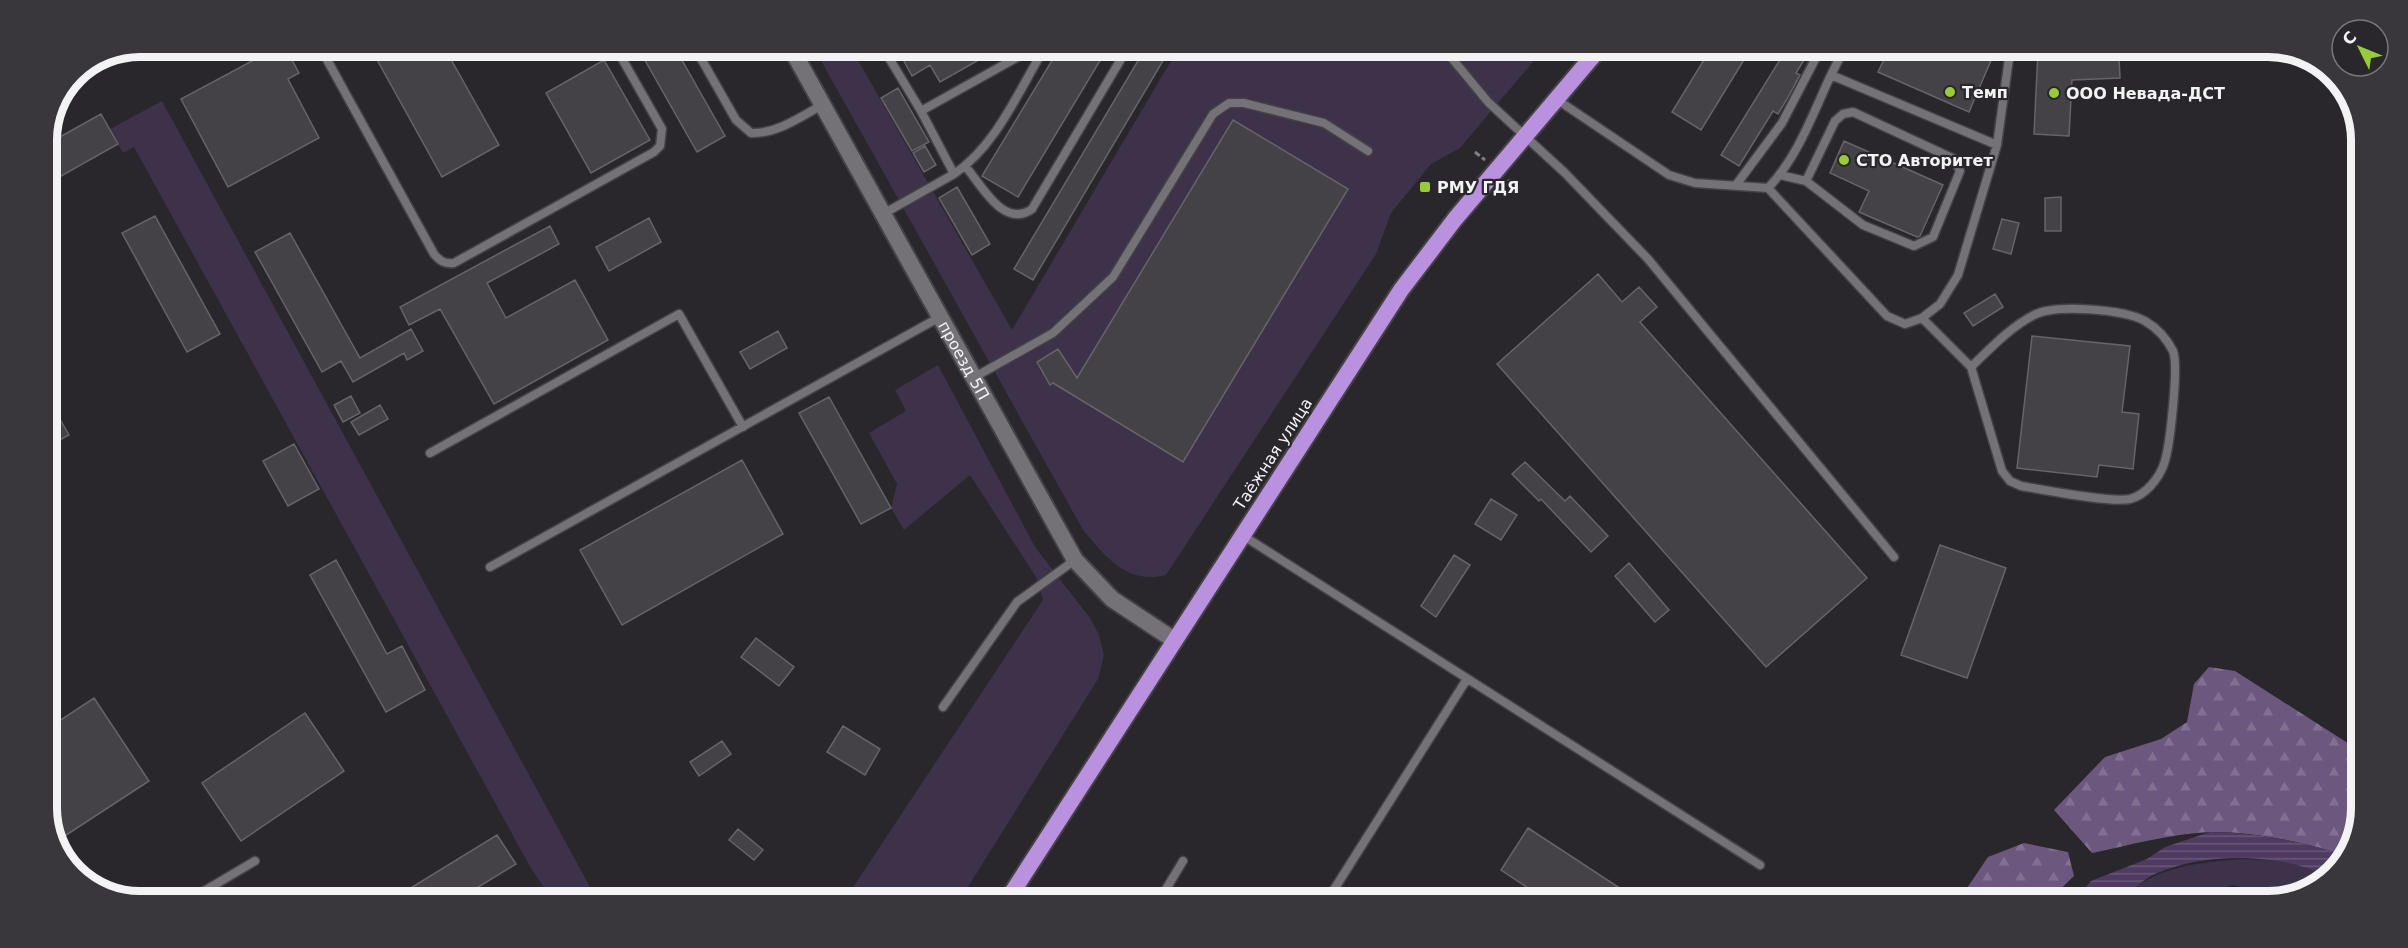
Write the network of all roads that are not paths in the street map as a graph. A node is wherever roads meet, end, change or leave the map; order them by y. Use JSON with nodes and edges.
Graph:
{"nodes":[{"id":1,"x":326,"y":57,"type":"edge"},
{"id":2,"x":621,"y":57,"type":"edge"},
{"id":3,"x":700,"y":57,"type":"edge"},
{"id":4,"x":796,"y":57,"type":"edge"},
{"id":5,"x":889,"y":57,"type":"edge"},
{"id":6,"x":1018,"y":57,"type":"edge"},
{"id":7,"x":1039,"y":57,"type":"edge"},
{"id":8,"x":1121,"y":57,"type":"edge"},
{"id":9,"x":1451,"y":57,"type":"edge"},
{"id":10,"x":1592,"y":57,"type":"edge"},
{"id":11,"x":1816,"y":57,"type":"edge"},
{"id":12,"x":1840,"y":57,"type":"edge"},
{"id":13,"x":2009,"y":57,"type":"edge"},
{"id":14,"x":1832,"y":75,"type":"junction"},
{"id":15,"x":1556,"y":99,"type":"junction"},
{"id":16,"x":822,"y":105,"type":"junction"},
{"id":17,"x":921,"y":111,"type":"junction"},
{"id":18,"x":1526,"y":135,"type":"junction"},
{"id":19,"x":1998,"y":145,"type":"junction"},
{"id":20,"x":1368,"y":151,"type":"dead end"},
{"id":21,"x":966,"y":167,"type":"junction"},
{"id":22,"x":954,"y":174,"type":"junction"},
{"id":23,"x":1780,"y":175,"type":"junction"},
{"id":24,"x":1806,"y":181,"type":"junction"},
{"id":25,"x":1736,"y":185,"type":"junction"},
{"id":26,"x":1768,"y":188,"type":"junction"},
{"id":27,"x":883,"y":214,"type":"junction"},
{"id":28,"x":940,"y":317,"type":"junction"},
{"id":29,"x":1923,"y":318,"type":"junction"},
{"id":30,"x":1971,"y":367,"type":"junction"},
{"id":31,"x":974,"y":378,"type":"junction"},
{"id":32,"x":743,"y":428,"type":"junction"},
{"id":33,"x":430,"y":453,"type":"dead end"},
{"id":34,"x":1242,"y":535,"type":"junction"},
{"id":35,"x":1894,"y":557,"type":"dead end"},
{"id":36,"x":1075,"y":560,"type":"junction"},
{"id":37,"x":490,"y":567,"type":"dead end"},
{"id":38,"x":1174,"y":640,"type":"junction"},
{"id":39,"x":1467,"y":679,"type":"junction"},
{"id":40,"x":943,"y":707,"type":"dead end"},
{"id":41,"x":255,"y":861,"type":"dead end"},
{"id":42,"x":1183,"y":861,"type":"dead end"},
{"id":43,"x":1760,"y":865,"type":"dead end"},
{"id":44,"x":204,"y":891,"type":"edge"},
{"id":45,"x":1013,"y":891,"type":"edge"},
{"id":46,"x":1165,"y":891,"type":"edge"},
{"id":47,"x":1333,"y":891,"type":"edge"}],
"edges":[{"from":1,"to":2,"type":"lane"},
{"from":3,"to":16,"type":"lane"},
{"from":4,"to":16,"type":"street","name":"проезд 5П"},
{"from":5,"to":17,"type":"lane"},
{"from":6,"to":17,"type":"lane"},
{"from":7,"to":21,"type":"lane"},
{"from":8,"to":21,"type":"lane"},
{"from":9,"to":18,"type":"lane"},
{"from":10,"to":15,"type":"highway","name":"Таёжная улица"},
{"from":11,"to":25,"type":"lane"},
{"from":12,"to":14,"type":"lane"},
{"from":13,"to":19,"type":"lane"},
{"from":14,"to":19,"type":"lane"},
{"from":14,"to":23,"type":"lane"},
{"from":15,"to":18,"type":"highway","name":"Таёжная улица"},
{"from":15,"to":25,"type":"lane"},
{"from":16,"to":27,"type":"street","name":"проезд 5П"},
{"from":17,"to":22,"type":"lane"},
{"from":18,"to":34,"type":"highway","name":"Таёжная улица"},
{"from":18,"to":35,"type":"lane"},
{"from":19,"to":29,"type":"lane"},
{"from":20,"to":31,"type":"lane"},
{"from":21,"to":22,"type":"lane"},
{"from":22,"to":27,"type":"lane"},
{"from":23,"to":24,"type":"lane"},
{"from":23,"to":26,"type":"lane"},
{"from":24,"to":24,"type":"lane"},
{"from":25,"to":26,"type":"lane"},
{"from":26,"to":29,"type":"lane"},
{"from":27,"to":28,"type":"street","name":"проезд 5П"},
{"from":28,"to":31,"type":"street","name":"проезд 5П"},
{"from":28,"to":32,"type":"lane"},
{"from":29,"to":30,"type":"lane"},
{"from":30,"to":30,"type":"lane"},
{"from":31,"to":36,"type":"street","name":"проезд 5П"},
{"from":32,"to":33,"type":"lane"},
{"from":32,"to":37,"type":"lane"},
{"from":34,"to":38,"type":"highway","name":"Таёжная улица"},
{"from":34,"to":39,"type":"lane"},
{"from":36,"to":38,"type":"street","name":"проезд 5П"},
{"from":36,"to":40,"type":"lane"},
{"from":38,"to":45,"type":"highway","name":"Таёжная улица"},
{"from":39,"to":43,"type":"lane"},
{"from":39,"to":47,"type":"lane"},
{"from":41,"to":44,"type":"lane"},
{"from":42,"to":46,"type":"lane"}]}
